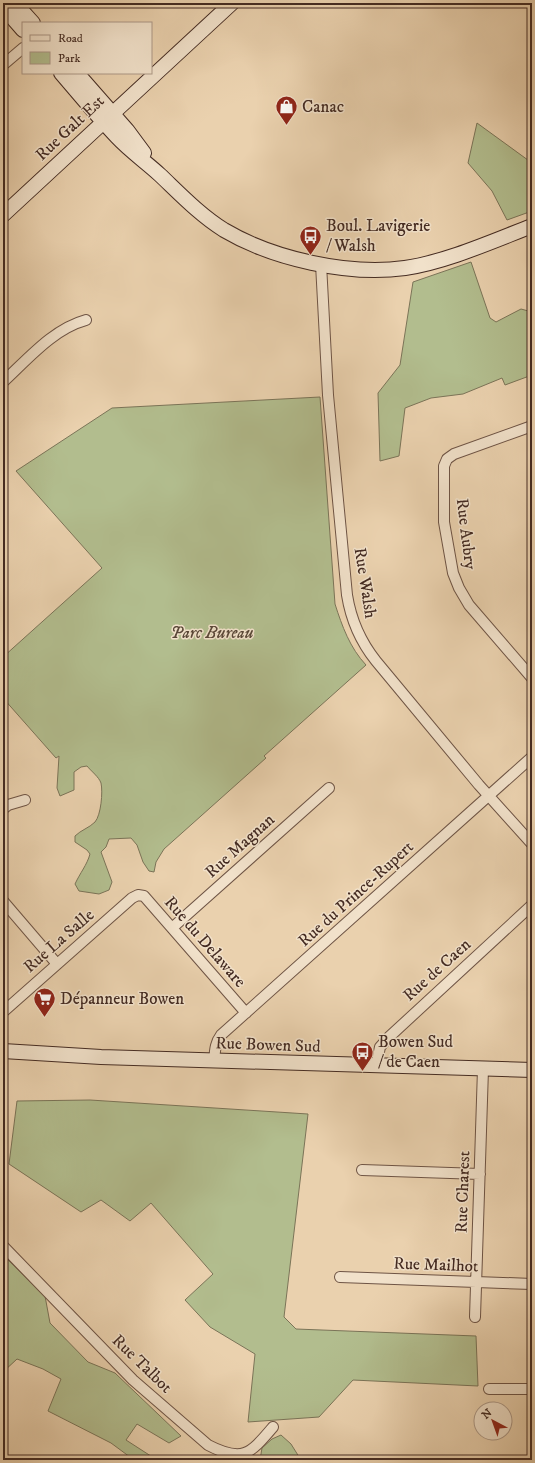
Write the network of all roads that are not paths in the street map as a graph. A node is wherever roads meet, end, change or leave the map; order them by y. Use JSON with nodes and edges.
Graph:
{"nodes":[{"id":1,"x":15,"y":3,"type":"edge"},
{"id":2,"x":232,"y":3,"type":"edge"},
{"id":3,"x":3,"y":7,"type":"edge"},
{"id":4,"x":32,"y":22,"type":"edge"},
{"id":5,"x":22,"y":29,"type":"edge"},
{"id":6,"x":22,"y":49,"type":"edge"},
{"id":7,"x":3,"y":65,"type":"edge"},
{"id":8,"x":61,"y":74,"type":"edge"},
{"id":9,"x":78,"y":74,"type":"edge"},
{"id":10,"x":108,"y":118,"type":"junction"},
{"id":11,"x":3,"y":214,"type":"edge"},
{"id":12,"x":532,"y":226,"type":"edge"},
{"id":13,"x":321,"y":264,"type":"junction"},
{"id":14,"x":86,"y":320,"type":"dead end"},
{"id":15,"x":3,"y":382,"type":"edge"},
{"id":16,"x":532,"y":426,"type":"edge"},
{"id":17,"x":532,"y":678,"type":"edge"},
{"id":18,"x":532,"y":757,"type":"edge"},
{"id":19,"x":329,"y":788,"type":"dead end"},
{"id":20,"x":489,"y":796,"type":"junction"},
{"id":21,"x":26,"y":800,"type":"dead end"},
{"id":22,"x":3,"y":809,"type":"edge"},
{"id":23,"x":532,"y":844,"type":"edge"},
{"id":24,"x":138,"y":895,"type":"joint"},
{"id":25,"x":3,"y":900,"type":"edge"},
{"id":26,"x":532,"y":905,"type":"edge"},
{"id":27,"x":172,"y":928,"type":"junction"},
{"id":28,"x":57,"y":964,"type":"junction"},
{"id":29,"x":3,"y":1012,"type":"edge"},
{"id":30,"x":246,"y":1013,"type":"junction"},
{"id":31,"x":3,"y":1051,"type":"edge"},
{"id":32,"x":214,"y":1061,"type":"junction"},
{"id":33,"x":376,"y":1066,"type":"junction"},
{"id":34,"x":483,"y":1069,"type":"junction"},
{"id":35,"x":532,"y":1070,"type":"edge"},
{"id":36,"x":362,"y":1170,"type":"dead end"},
{"id":37,"x":480,"y":1174,"type":"junction"},
{"id":38,"x":3,"y":1246,"type":"edge"},
{"id":39,"x":340,"y":1277,"type":"dead end"},
{"id":40,"x":476,"y":1282,"type":"junction"},
{"id":41,"x":532,"y":1284,"type":"edge"},
{"id":42,"x":475,"y":1317,"type":"dead end"},
{"id":43,"x":489,"y":1389,"type":"dead end"},
{"id":44,"x":532,"y":1389,"type":"edge"},
{"id":45,"x":273,"y":1427,"type":"dead end"}],
"edges":[{"from":1,"to":4,"type":"street"},
{"from":2,"to":10,"type":"street","name":"Rue Galt Est"},
{"from":3,"to":5,"type":"street"},
{"from":6,"to":7,"type":"street"},
{"from":8,"to":10,"type":"street"},
{"from":9,"to":10,"type":"street"},
{"from":10,"to":11,"type":"street","name":"Rue Galt Est"},
{"from":10,"to":13,"type":"street"},
{"from":12,"to":13,"type":"street"},
{"from":13,"to":20,"type":"street","name":"Rue Walsh"},
{"from":14,"to":15,"type":"street"},
{"from":16,"to":17,"type":"street","name":"Rue Aubry"},
{"from":18,"to":20,"type":"street","name":"Rue du Prince-Rupert"},
{"from":19,"to":27,"type":"street","name":"Rue Magnan"},
{"from":20,"to":23,"type":"street","name":"Rue Walsh"},
{"from":20,"to":30,"type":"street","name":"Rue du Prince-Rupert"},
{"from":21,"to":22,"type":"street"},
{"from":24,"to":27,"type":"street","name":"Rue du Delaware"},
{"from":24,"to":28,"type":"street","name":"Rue La Salle"},
{"from":25,"to":28,"type":"street"},
{"from":26,"to":33,"type":"street","name":"Rue de Caen"},
{"from":27,"to":30,"type":"street","name":"Rue du Delaware"},
{"from":28,"to":29,"type":"street","name":"Rue La Salle"},
{"from":30,"to":32,"type":"street","name":"Rue du Prince-Rupert"},
{"from":31,"to":32,"type":"street","name":"Rue Bowen Sud"},
{"from":32,"to":33,"type":"street","name":"Rue Bowen Sud"},
{"from":33,"to":34,"type":"street","name":"Rue Bowen Sud"},
{"from":34,"to":35,"type":"street","name":"Rue Bowen Sud"},
{"from":34,"to":37,"type":"street","name":"Rue Charest"},
{"from":36,"to":37,"type":"street"},
{"from":37,"to":40,"type":"street","name":"Rue Charest"},
{"from":38,"to":45,"type":"street","name":"Rue Talbot"},
{"from":39,"to":40,"type":"street","name":"Rue Mailhot"},
{"from":40,"to":41,"type":"street","name":"Rue Mailhot"},
{"from":40,"to":42,"type":"street","name":"Rue Charest"},
{"from":43,"to":44,"type":"street"}]}
